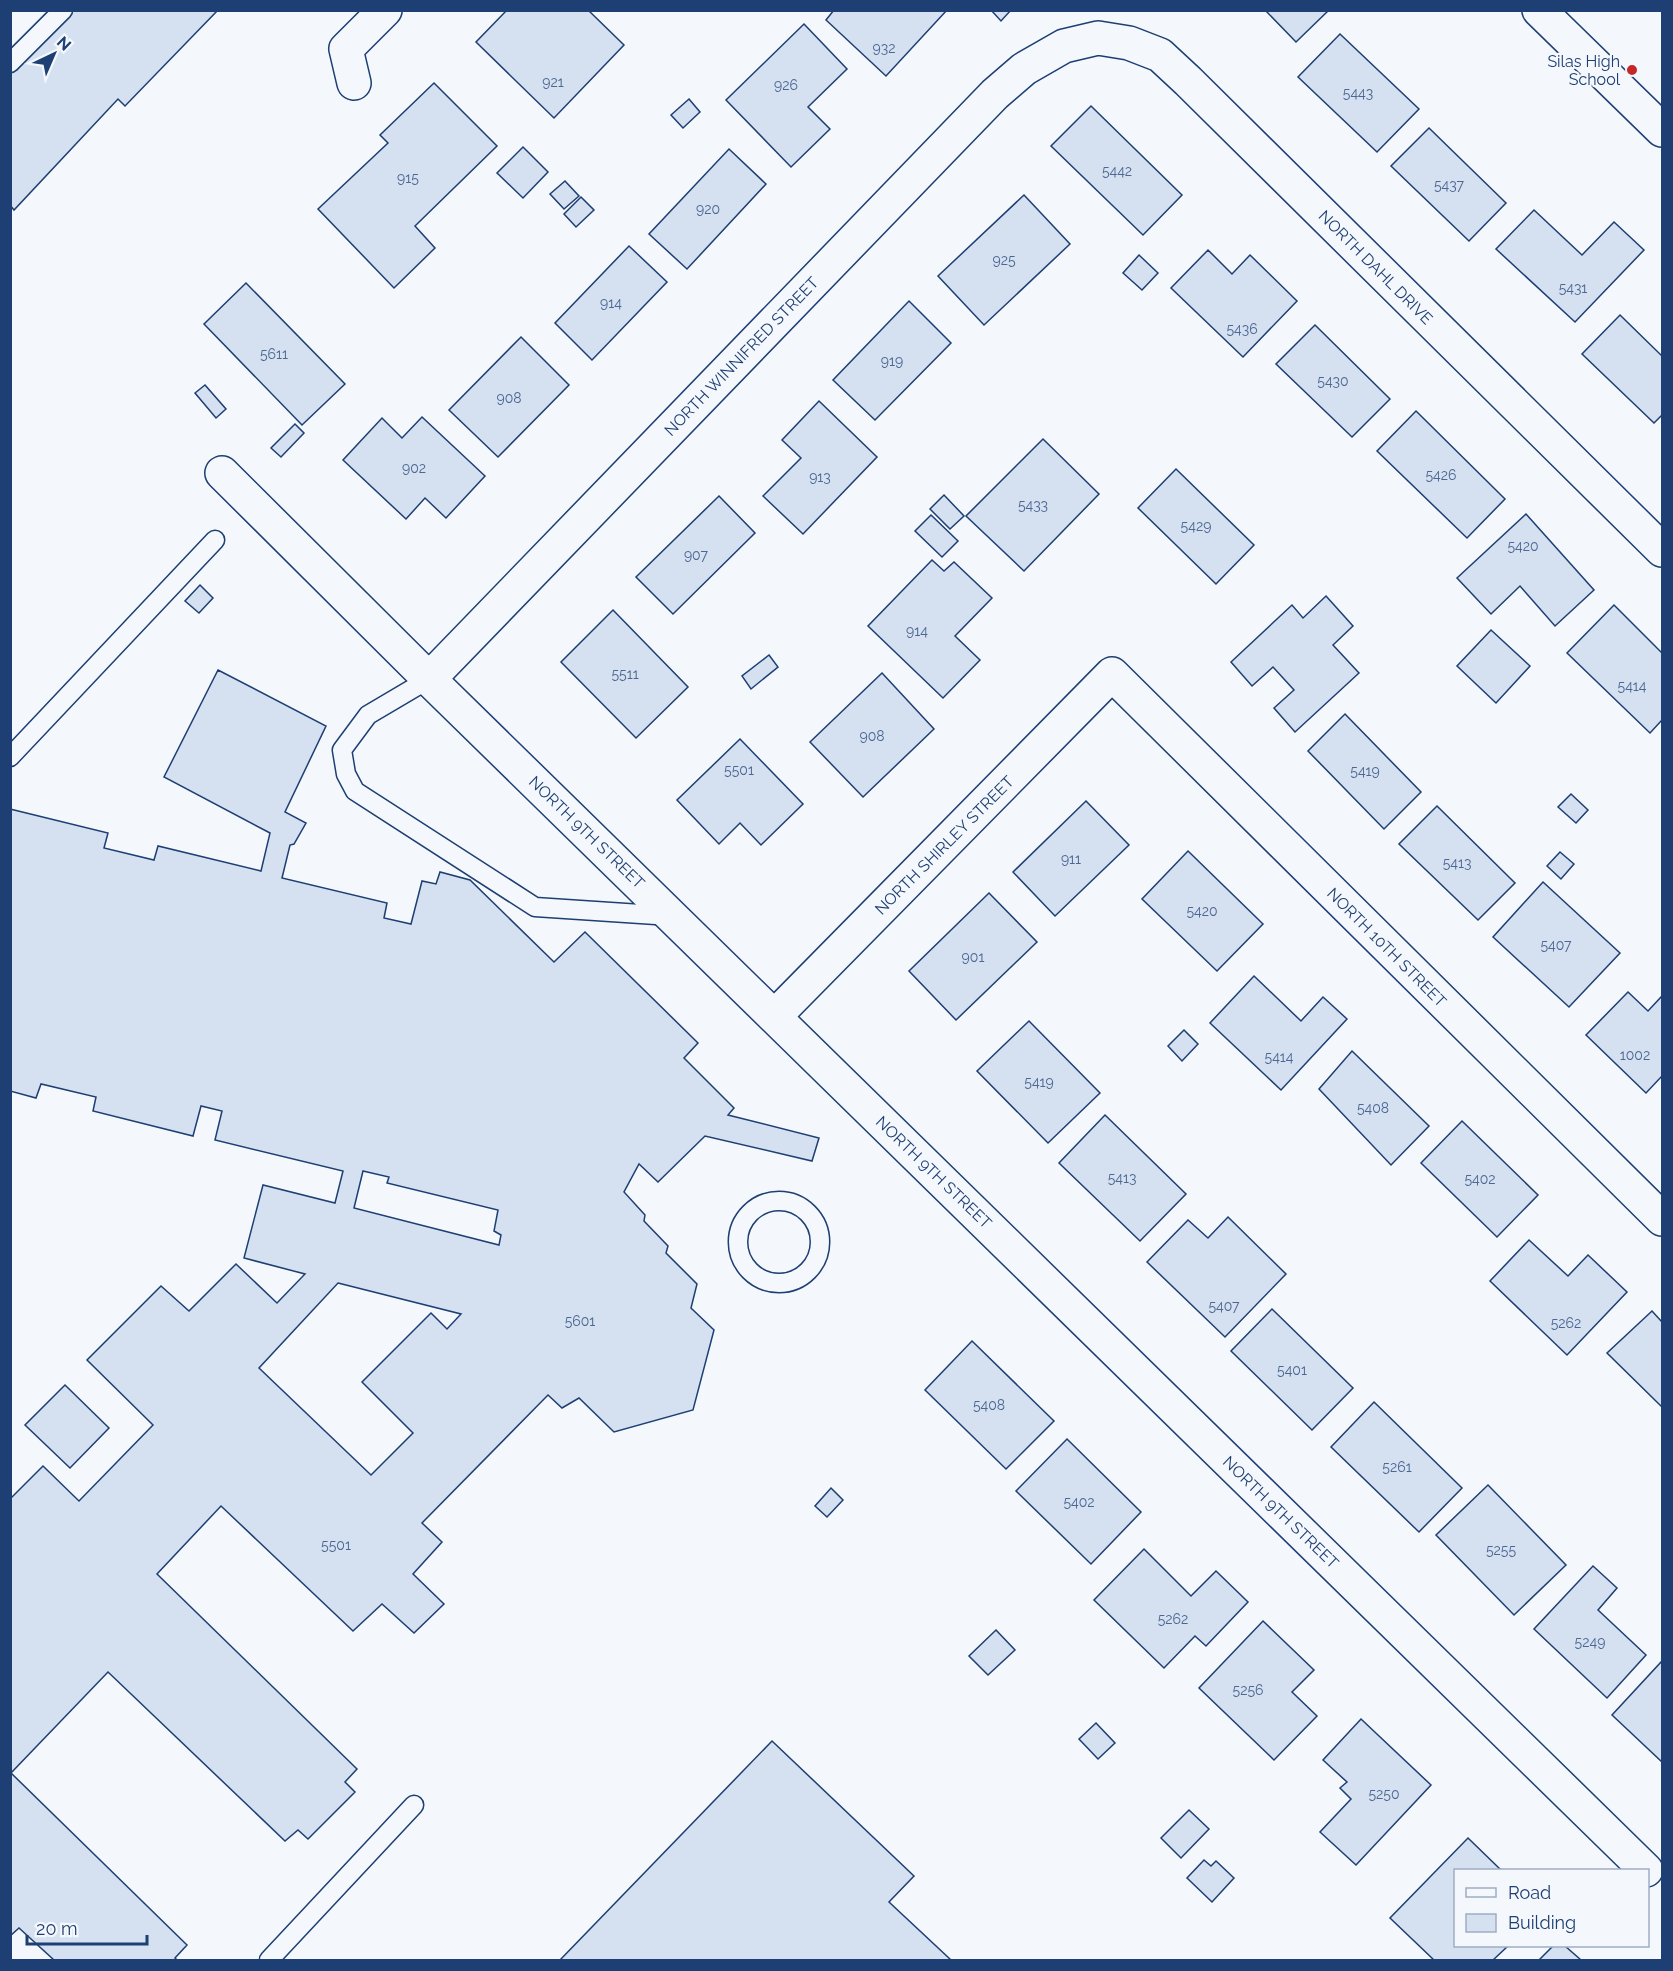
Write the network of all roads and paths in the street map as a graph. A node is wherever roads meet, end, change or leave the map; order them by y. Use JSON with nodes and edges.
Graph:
{"nodes":[{"id":1,"x":63,"y":10,"type":"edge"},
{"id":2,"x":385,"y":10,"type":"edge"},
{"id":3,"x":1539,"y":10,"type":"edge"},
{"id":4,"x":1064,"y":46,"type":"joint"},
{"id":5,"x":10,"y":63,"type":"edge"},
{"id":6,"x":354,"y":83,"type":"dead end"},
{"id":7,"x":1662,"y":130,"type":"edge"},
{"id":8,"x":222,"y":473,"type":"dead end"},
{"id":9,"x":215,"y":540,"type":"dead end"},
{"id":10,"x":1662,"y":550,"type":"edge"},
{"id":11,"x":1112,"y":674,"type":"joint"},
{"id":12,"x":429,"y":679,"type":"junction"},
{"id":13,"x":10,"y":757,"type":"edge"},
{"id":14,"x":673,"y":916,"type":"junction"},
{"id":15,"x":775,"y":1016,"type":"junction"},
{"id":16,"x":1658,"y":1206,"type":"edge"},
{"id":17,"x":802,"y":1276,"type":"joint"},
{"id":18,"x":414,"y":1805,"type":"dead end"},
{"id":19,"x":1645,"y":1869,"type":"edge"},
{"id":20,"x":1649,"y":1873,"type":"edge"},
{"id":21,"x":1662,"y":1886,"type":"edge"},
{"id":22,"x":269,"y":1960,"type":"edge"}],
"edges":[{"from":1,"to":5,"type":"lane"},
{"from":2,"to":6,"type":"street"},
{"from":3,"to":7,"type":"street"},
{"from":4,"to":10,"type":"street","name":"NORTH DAHL DRIVE"},
{"from":4,"to":12,"type":"street","name":"NORTH WINNIFRED STREET"},
{"from":8,"to":12,"type":"street","name":"NORTH 9TH STREET"},
{"from":9,"to":13,"type":"lane"},
{"from":11,"to":15,"type":"street","name":"NORTH SHIRLEY STREET"},
{"from":11,"to":16,"type":"street","name":"NORTH 10TH STREET"},
{"from":12,"to":14,"type":"street","name":"NORTH 9TH STREET"},
{"from":12,"to":14,"type":"lane"},
{"from":14,"to":15,"type":"street","name":"NORTH 9TH STREET"},
{"from":15,"to":19,"type":"street","name":"NORTH 9TH STREET"},
{"from":17,"to":17,"type":"lane"},
{"from":18,"to":22,"type":"lane"},
{"from":20,"to":21,"type":"street","name":"NORTH 9TH STREET"}]}
